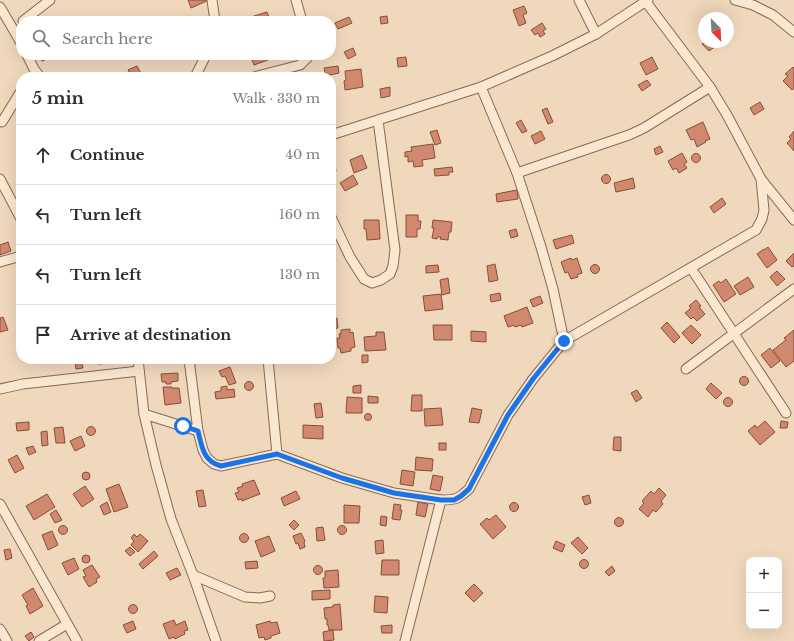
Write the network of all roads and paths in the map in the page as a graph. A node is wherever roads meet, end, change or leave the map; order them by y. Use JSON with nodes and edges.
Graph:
{"nodes":[{"id":1,"x":50,"y":0,"type":"edge"},
{"id":2,"x":212,"y":0,"type":"edge"},
{"id":3,"x":296,"y":0,"type":"edge"},
{"id":4,"x":579,"y":0,"type":"edge"},
{"id":5,"x":734,"y":0,"type":"edge"},
{"id":6,"x":647,"y":1,"type":"edge"},
{"id":7,"x":0,"y":7,"type":"edge"},
{"id":8,"x":29,"y":16,"type":"edge"},
{"id":9,"x":214,"y":16,"type":"edge"},
{"id":10,"x":301,"y":16,"type":"edge"},
{"id":11,"x":16,"y":27,"type":"edge"},
{"id":12,"x":13,"y":29,"type":"junction"},
{"id":13,"x":794,"y":32,"type":"edge"},
{"id":14,"x":596,"y":34,"type":"junction"},
{"id":15,"x":16,"y":35,"type":"edge"},
{"id":16,"x":28,"y":60,"type":"edge"},
{"id":17,"x":204,"y":60,"type":"edge"},
{"id":18,"x":305,"y":60,"type":"edge"},
{"id":19,"x":32,"y":72,"type":"edge"},
{"id":20,"x":198,"y":72,"type":"edge"},
{"id":21,"x":273,"y":72,"type":"edge"},
{"id":22,"x":481,"y":87,"type":"junction"},
{"id":23,"x":710,"y":87,"type":"junction"},
{"id":24,"x":16,"y":99,"type":"edge"},
{"id":25,"x":378,"y":120,"type":"junction"},
{"id":26,"x":1,"y":124,"type":"edge"},
{"id":27,"x":336,"y":133,"type":"edge"},
{"id":28,"x":517,"y":173,"type":"junction"},
{"id":29,"x":0,"y":179,"type":"edge"},
{"id":30,"x":761,"y":179,"type":"junction"},
{"id":31,"x":16,"y":209,"type":"edge"},
{"id":32,"x":794,"y":220,"type":"edge"},
{"id":33,"x":336,"y":228,"type":"edge"},
{"id":34,"x":16,"y":257,"type":"edge"},
{"id":35,"x":0,"y":262,"type":"edge"},
{"id":36,"x":691,"y":268,"type":"junction"},
{"id":37,"x":794,"y":290,"type":"edge"},
{"id":38,"x":734,"y":333,"type":"junction"},
{"id":39,"x":564,"y":341,"type":"junction"},
{"id":40,"x":138,"y":364,"type":"edge"},
{"id":41,"x":189,"y":364,"type":"edge"},
{"id":42,"x":268,"y":364,"type":"edge"},
{"id":43,"x":686,"y":369,"type":"dead end"},
{"id":44,"x":139,"y":371,"type":"junction"},
{"id":45,"x":0,"y":389,"type":"edge"},
{"id":46,"x":786,"y":413,"type":"dead end"},
{"id":47,"x":144,"y":414,"type":"junction"},
{"id":48,"x":198,"y":431,"type":"junction"},
{"id":49,"x":277,"y":454,"type":"junction"},
{"id":50,"x":441,"y":500,"type":"junction"},
{"id":51,"x":0,"y":504,"type":"edge"},
{"id":52,"x":193,"y":575,"type":"junction"},
{"id":53,"x":270,"y":596,"type":"dead end"},
{"id":54,"x":67,"y":624,"type":"junction"},
{"id":55,"x":0,"y":629,"type":"edge"},
{"id":56,"x":215,"y":640,"type":"edge"},
{"id":57,"x":7,"y":641,"type":"edge"},
{"id":58,"x":39,"y":641,"type":"edge"},
{"id":59,"x":77,"y":641,"type":"edge"},
{"id":60,"x":405,"y":641,"type":"edge"}],
"edges":[{"from":1,"to":8,"type":"street"},
{"from":2,"to":9,"type":"street"},
{"from":3,"to":10,"type":"street"},
{"from":4,"to":14,"type":"street"},
{"from":5,"to":13,"type":"street"},
{"from":6,"to":14,"type":"street"},
{"from":6,"to":23,"type":"street"},
{"from":7,"to":12,"type":"street"},
{"from":11,"to":12,"type":"street"},
{"from":12,"to":15,"type":"street"},
{"from":14,"to":22,"type":"street"},
{"from":16,"to":19,"type":"street"},
{"from":17,"to":20,"type":"street"},
{"from":18,"to":21,"type":"street"},
{"from":22,"to":25,"type":"street"},
{"from":22,"to":28,"type":"street"},
{"from":23,"to":28,"type":"street"},
{"from":23,"to":30,"type":"street"},
{"from":24,"to":26,"type":"street"},
{"from":25,"to":27,"type":"street"},
{"from":25,"to":33,"type":"street"},
{"from":28,"to":39,"type":"street"},
{"from":29,"to":31,"type":"street"},
{"from":30,"to":32,"type":"street"},
{"from":30,"to":36,"type":"street"},
{"from":34,"to":35,"type":"street"},
{"from":36,"to":38,"type":"street"},
{"from":36,"to":39,"type":"street"},
{"from":37,"to":38,"type":"street"},
{"from":38,"to":43,"type":"street"},
{"from":38,"to":46,"type":"street"},
{"from":39,"to":50,"type":"street"},
{"from":40,"to":44,"type":"street"},
{"from":41,"to":48,"type":"street"},
{"from":42,"to":49,"type":"street"},
{"from":44,"to":45,"type":"street"},
{"from":44,"to":47,"type":"street"},
{"from":47,"to":48,"type":"street"},
{"from":47,"to":52,"type":"street"},
{"from":48,"to":49,"type":"street"},
{"from":49,"to":50,"type":"street"},
{"from":50,"to":60,"type":"street"},
{"from":51,"to":54,"type":"street"},
{"from":52,"to":53,"type":"street"},
{"from":52,"to":56,"type":"street"},
{"from":54,"to":58,"type":"street"},
{"from":54,"to":59,"type":"street"},
{"from":55,"to":57,"type":"street"}]}
